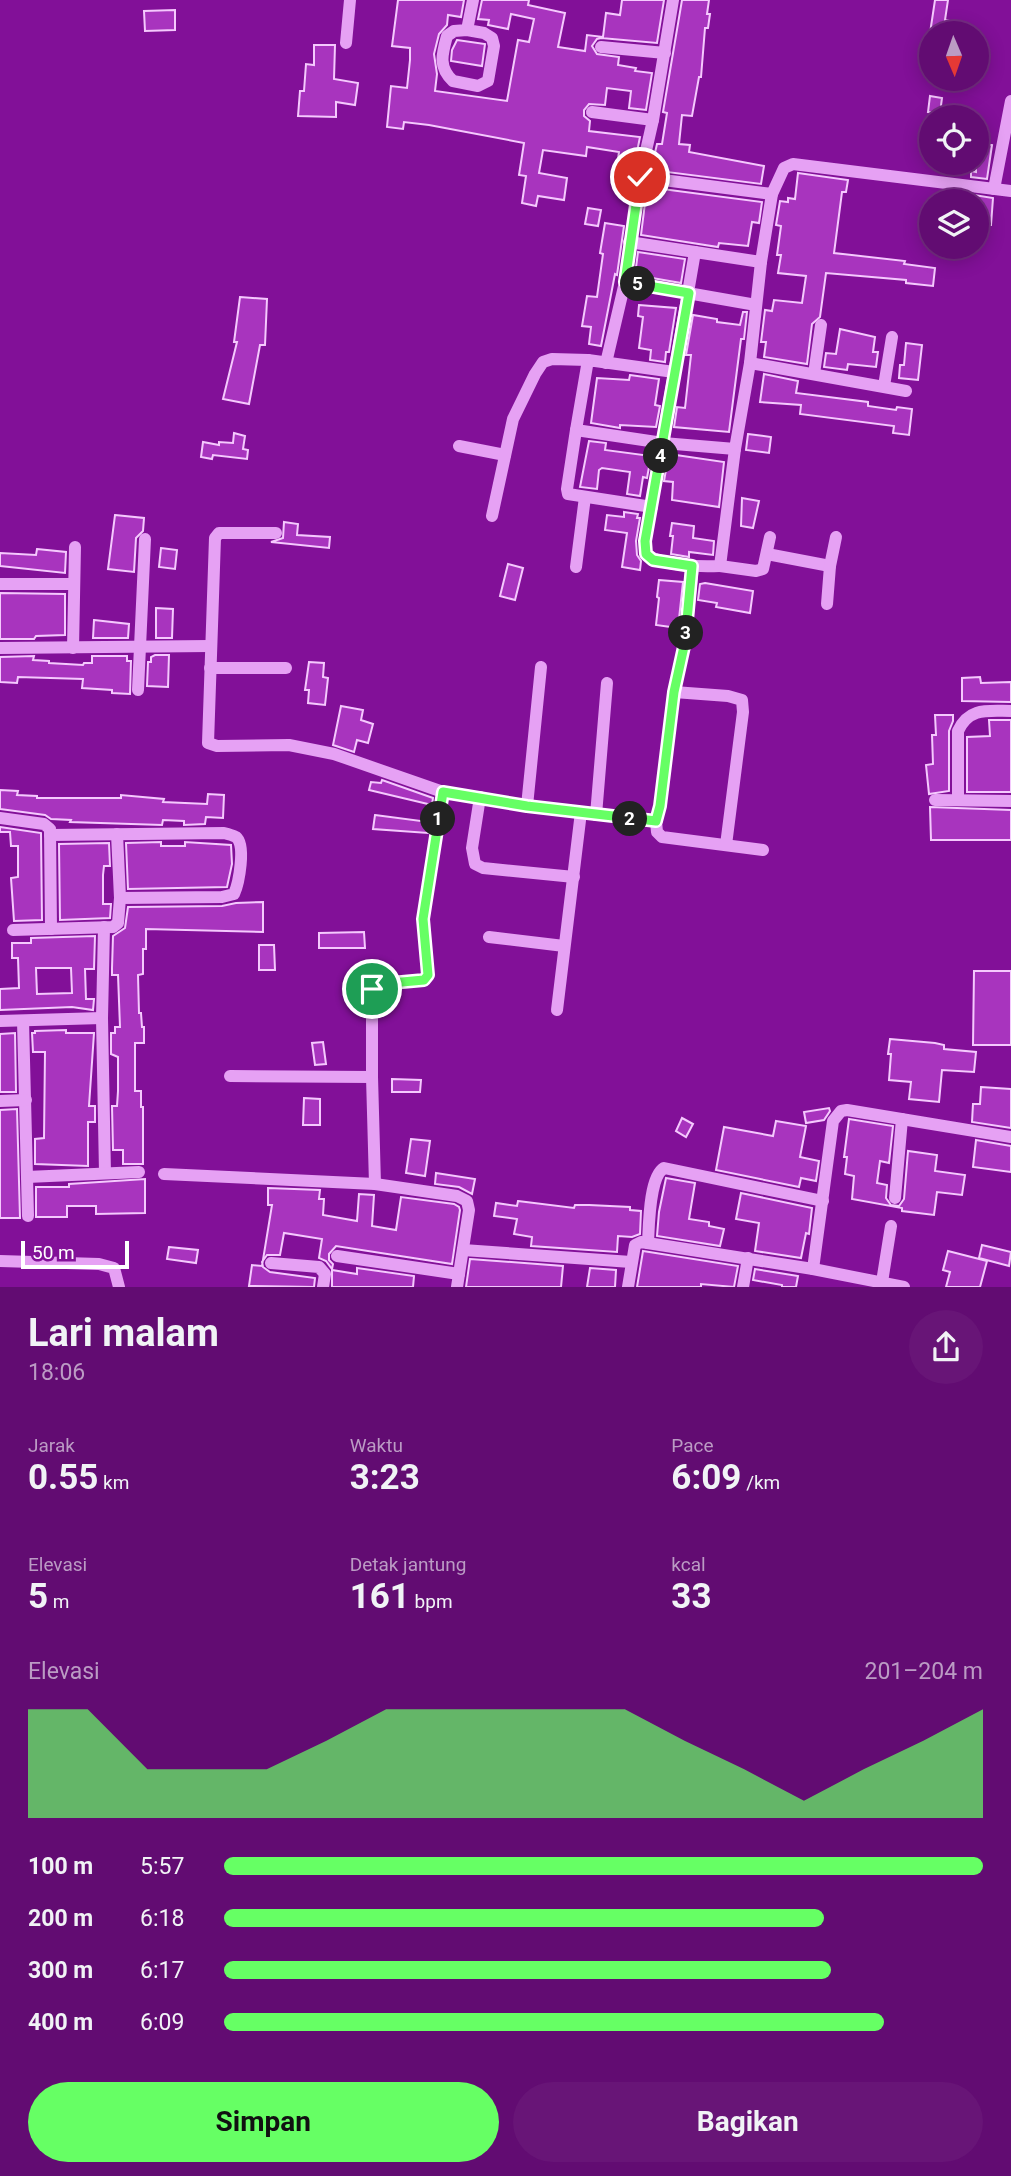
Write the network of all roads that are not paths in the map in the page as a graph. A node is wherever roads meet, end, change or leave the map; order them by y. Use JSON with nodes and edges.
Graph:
{"nodes":[{"id":1,"x":350,"y":0,"type":"edge"},
{"id":2,"x":473,"y":0,"type":"edge"},
{"id":3,"x":673,"y":0,"type":"edge"},
{"id":4,"x":467,"y":30,"type":"junction"},
{"id":5,"x":346,"y":43,"type":"dead end"},
{"id":6,"x":601,"y":47,"type":"dead end"},
{"id":7,"x":665,"y":53,"type":"junction"},
{"id":8,"x":1011,"y":101,"type":"edge"},
{"id":9,"x":592,"y":111,"type":"dead end"},
{"id":10,"x":653,"y":120,"type":"junction"},
{"id":11,"x":640,"y":177,"type":"junction"},
{"id":12,"x":994,"y":189,"type":"junction"},
{"id":13,"x":1011,"y":191,"type":"edge"},
{"id":14,"x":772,"y":194,"type":"junction"},
{"id":15,"x":629,"y":242,"type":"junction"},
{"id":16,"x":695,"y":252,"type":"junction"},
{"id":17,"x":761,"y":262,"type":"junction"},
{"id":18,"x":625,"y":282,"type":"junction"},
{"id":19,"x":689,"y":293,"type":"junction"},
{"id":20,"x":756,"y":305,"type":"junction"},
{"id":21,"x":821,"y":325,"type":"dead end"},
{"id":22,"x":892,"y":337,"type":"dead end"},
{"id":23,"x":588,"y":360,"type":"junction"},
{"id":24,"x":606,"y":363,"type":"junction"},
{"id":25,"x":750,"y":363,"type":"junction"},
{"id":26,"x":674,"y":372,"type":"junction"},
{"id":27,"x":814,"y":374,"type":"junction"},
{"id":28,"x":884,"y":386,"type":"junction"},
{"id":29,"x":906,"y":391,"type":"dead end"},
{"id":30,"x":576,"y":430,"type":"junction"},
{"id":31,"x":663,"y":443,"type":"junction"},
{"id":32,"x":459,"y":446,"type":"dead end"},
{"id":33,"x":736,"y":449,"type":"junction"},
{"id":34,"x":505,"y":455,"type":"junction"},
{"id":35,"x":584,"y":497,"type":"junction"},
{"id":36,"x":652,"y":507,"type":"junction"},
{"id":37,"x":492,"y":516,"type":"dead end"},
{"id":38,"x":276,"y":533,"type":"dead end"},
{"id":39,"x":770,"y":537,"type":"dead end"},
{"id":40,"x":836,"y":537,"type":"dead end"},
{"id":41,"x":145,"y":539,"type":"dead end"},
{"id":42,"x":75,"y":547,"type":"dead end"},
{"id":43,"x":767,"y":554,"type":"junction"},
{"id":44,"x":692,"y":566,"type":"junction"},
{"id":45,"x":720,"y":566,"type":"junction"},
{"id":46,"x":830,"y":566,"type":"junction"},
{"id":47,"x":576,"y":567,"type":"dead end"},
{"id":48,"x":0,"y":584,"type":"edge"},
{"id":49,"x":74,"y":584,"type":"junction"},
{"id":50,"x":827,"y":604,"type":"dead end"},
{"id":51,"x":139,"y":646,"type":"junction"},
{"id":52,"x":210,"y":646,"type":"junction"},
{"id":53,"x":0,"y":648,"type":"edge"},
{"id":54,"x":72,"y":648,"type":"junction"},
{"id":55,"x":541,"y":667,"type":"dead end"},
{"id":56,"x":210,"y":668,"type":"junction"},
{"id":57,"x":286,"y":668,"type":"dead end"},
{"id":58,"x":607,"y":683,"type":"dead end"},
{"id":59,"x":138,"y":690,"type":"dead end"},
{"id":60,"x":674,"y":692,"type":"junction"},
{"id":61,"x":1011,"y":710,"type":"edge"},
{"id":62,"x":443,"y":792,"type":"junction"},
{"id":63,"x":480,"y":797,"type":"junction"},
{"id":64,"x":935,"y":800,"type":"dead end"},
{"id":65,"x":958,"y":800,"type":"junction"},
{"id":66,"x":1011,"y":801,"type":"edge"},
{"id":67,"x":527,"y":806,"type":"junction"},
{"id":68,"x":581,"y":812,"type":"junction"},
{"id":69,"x":596,"y":814,"type":"junction"},
{"id":70,"x":0,"y":818,"type":"edge"},
{"id":71,"x":656,"y":821,"type":"junction"},
{"id":72,"x":117,"y":834,"type":"junction"},
{"id":73,"x":50,"y":835,"type":"junction"},
{"id":74,"x":726,"y":845,"type":"junction"},
{"id":75,"x":763,"y":850,"type":"dead end"},
{"id":76,"x":574,"y":877,"type":"junction"},
{"id":77,"x":120,"y":898,"type":"junction"},
{"id":78,"x":104,"y":927,"type":"junction"},
{"id":79,"x":51,"y":929,"type":"junction"},
{"id":80,"x":13,"y":930,"type":"dead end"},
{"id":81,"x":489,"y":937,"type":"dead end"},
{"id":82,"x":564,"y":946,"type":"junction"},
{"id":83,"x":557,"y":1010,"type":"dead end"},
{"id":84,"x":102,"y":1018,"type":"junction"},
{"id":85,"x":0,"y":1021,"type":"edge"},
{"id":86,"x":23,"y":1021,"type":"junction"},
{"id":87,"x":230,"y":1076,"type":"dead end"},
{"id":88,"x":372,"y":1077,"type":"junction"},
{"id":89,"x":26,"y":1100,"type":"junction"},
{"id":90,"x":0,"y":1101,"type":"edge"},
{"id":91,"x":902,"y":1119,"type":"junction"},
{"id":92,"x":1011,"y":1137,"type":"edge"},
{"id":93,"x":139,"y":1172,"type":"dead end"},
{"id":94,"x":105,"y":1173,"type":"junction"},
{"id":95,"x":164,"y":1174,"type":"dead end"},
{"id":96,"x":27,"y":1177,"type":"junction"},
{"id":97,"x":375,"y":1184,"type":"junction"},
{"id":98,"x":895,"y":1198,"type":"dead end"},
{"id":99,"x":823,"y":1201,"type":"junction"},
{"id":100,"x":28,"y":1216,"type":"dead end"},
{"id":101,"x":891,"y":1226,"type":"dead end"},
{"id":102,"x":648,"y":1243,"type":"junction"},
{"id":103,"x":463,"y":1250,"type":"junction"},
{"id":104,"x":337,"y":1256,"type":"dead end"},
{"id":105,"x":748,"y":1258,"type":"junction"},
{"id":106,"x":0,"y":1261,"type":"edge"},
{"id":107,"x":631,"y":1262,"type":"junction"},
{"id":108,"x":271,"y":1263,"type":"dead end"},
{"id":109,"x":813,"y":1269,"type":"junction"},
{"id":110,"x":458,"y":1280,"type":"edge"},
{"id":111,"x":882,"y":1282,"type":"junction"},
{"id":112,"x":119,"y":1287,"type":"edge"},
{"id":113,"x":323,"y":1287,"type":"edge"},
{"id":114,"x":628,"y":1287,"type":"edge"},
{"id":115,"x":743,"y":1287,"type":"edge"},
{"id":116,"x":904,"y":1287,"type":"edge"}],
"edges":[{"from":1,"to":5,"type":"street"},
{"from":2,"to":4,"type":"street"},
{"from":3,"to":7,"type":"street"},
{"from":4,"to":4,"type":"street"},
{"from":6,"to":7,"type":"street"},
{"from":7,"to":10,"type":"street"},
{"from":8,"to":12,"type":"street"},
{"from":9,"to":10,"type":"street"},
{"from":10,"to":11,"type":"street"},
{"from":11,"to":14,"type":"street"},
{"from":11,"to":15,"type":"street"},
{"from":12,"to":13,"type":"street"},
{"from":12,"to":14,"type":"street"},
{"from":14,"to":17,"type":"street"},
{"from":15,"to":16,"type":"street"},
{"from":15,"to":18,"type":"street"},
{"from":16,"to":17,"type":"street"},
{"from":16,"to":19,"type":"street"},
{"from":17,"to":20,"type":"street"},
{"from":18,"to":19,"type":"street"},
{"from":18,"to":24,"type":"street"},
{"from":19,"to":20,"type":"street"},
{"from":19,"to":26,"type":"street"},
{"from":20,"to":25,"type":"street"},
{"from":21,"to":27,"type":"street"},
{"from":22,"to":28,"type":"street"},
{"from":23,"to":24,"type":"street"},
{"from":23,"to":30,"type":"street"},
{"from":23,"to":34,"type":"street"},
{"from":24,"to":26,"type":"street"},
{"from":25,"to":27,"type":"street"},
{"from":25,"to":33,"type":"street"},
{"from":26,"to":31,"type":"street"},
{"from":27,"to":28,"type":"street"},
{"from":28,"to":29,"type":"street"},
{"from":30,"to":31,"type":"street"},
{"from":30,"to":35,"type":"street"},
{"from":31,"to":33,"type":"street"},
{"from":31,"to":36,"type":"street"},
{"from":32,"to":34,"type":"street"},
{"from":33,"to":45,"type":"street"},
{"from":34,"to":37,"type":"street"},
{"from":35,"to":36,"type":"street"},
{"from":35,"to":47,"type":"street"},
{"from":36,"to":44,"type":"street"},
{"from":38,"to":52,"type":"street"},
{"from":39,"to":43,"type":"street"},
{"from":40,"to":46,"type":"street"},
{"from":41,"to":51,"type":"street"},
{"from":42,"to":49,"type":"street"},
{"from":43,"to":45,"type":"street"},
{"from":43,"to":46,"type":"street"},
{"from":44,"to":45,"type":"street"},
{"from":44,"to":60,"type":"street"},
{"from":46,"to":50,"type":"street"},
{"from":48,"to":49,"type":"street"},
{"from":49,"to":54,"type":"street"},
{"from":51,"to":52,"type":"street"},
{"from":51,"to":54,"type":"street"},
{"from":51,"to":59,"type":"street"},
{"from":52,"to":56,"type":"street"},
{"from":53,"to":54,"type":"street"},
{"from":55,"to":67,"type":"street"},
{"from":56,"to":57,"type":"street"},
{"from":56,"to":62,"type":"street"},
{"from":58,"to":69,"type":"street"},
{"from":60,"to":71,"type":"street"},
{"from":60,"to":74,"type":"street"},
{"from":61,"to":65,"type":"street"},
{"from":62,"to":63,"type":"street"},
{"from":62,"to":88,"type":"street"},
{"from":63,"to":67,"type":"street"},
{"from":63,"to":76,"type":"street"},
{"from":64,"to":65,"type":"street"},
{"from":65,"to":66,"type":"street"},
{"from":67,"to":68,"type":"street"},
{"from":68,"to":69,"type":"street"},
{"from":68,"to":76,"type":"street"},
{"from":69,"to":71,"type":"street"},
{"from":70,"to":73,"type":"street"},
{"from":71,"to":74,"type":"street"},
{"from":72,"to":73,"type":"street"},
{"from":72,"to":77,"type":"street"},
{"from":72,"to":77,"type":"street"},
{"from":73,"to":79,"type":"street"},
{"from":74,"to":75,"type":"street"},
{"from":76,"to":82,"type":"street"},
{"from":77,"to":78,"type":"street"},
{"from":78,"to":79,"type":"street"},
{"from":78,"to":84,"type":"street"},
{"from":79,"to":80,"type":"street"},
{"from":81,"to":82,"type":"street"},
{"from":82,"to":83,"type":"street"},
{"from":84,"to":86,"type":"street"},
{"from":84,"to":94,"type":"street"},
{"from":85,"to":86,"type":"street"},
{"from":86,"to":89,"type":"street"},
{"from":87,"to":88,"type":"street"},
{"from":88,"to":97,"type":"street"},
{"from":89,"to":90,"type":"street"},
{"from":89,"to":96,"type":"street"},
{"from":91,"to":92,"type":"street"},
{"from":91,"to":98,"type":"street"},
{"from":91,"to":99,"type":"street"},
{"from":93,"to":94,"type":"street"},
{"from":94,"to":96,"type":"street"},
{"from":95,"to":97,"type":"street"},
{"from":96,"to":100,"type":"street"},
{"from":97,"to":103,"type":"street"},
{"from":99,"to":102,"type":"street"},
{"from":99,"to":109,"type":"street"},
{"from":101,"to":111,"type":"street"},
{"from":102,"to":105,"type":"street"},
{"from":102,"to":107,"type":"street"},
{"from":103,"to":107,"type":"street"},
{"from":103,"to":110,"type":"street"},
{"from":104,"to":110,"type":"street"},
{"from":105,"to":109,"type":"street"},
{"from":105,"to":115,"type":"street"},
{"from":106,"to":112,"type":"street"},
{"from":107,"to":114,"type":"street"},
{"from":108,"to":113,"type":"street"},
{"from":109,"to":111,"type":"street"},
{"from":111,"to":116,"type":"street"}]}
